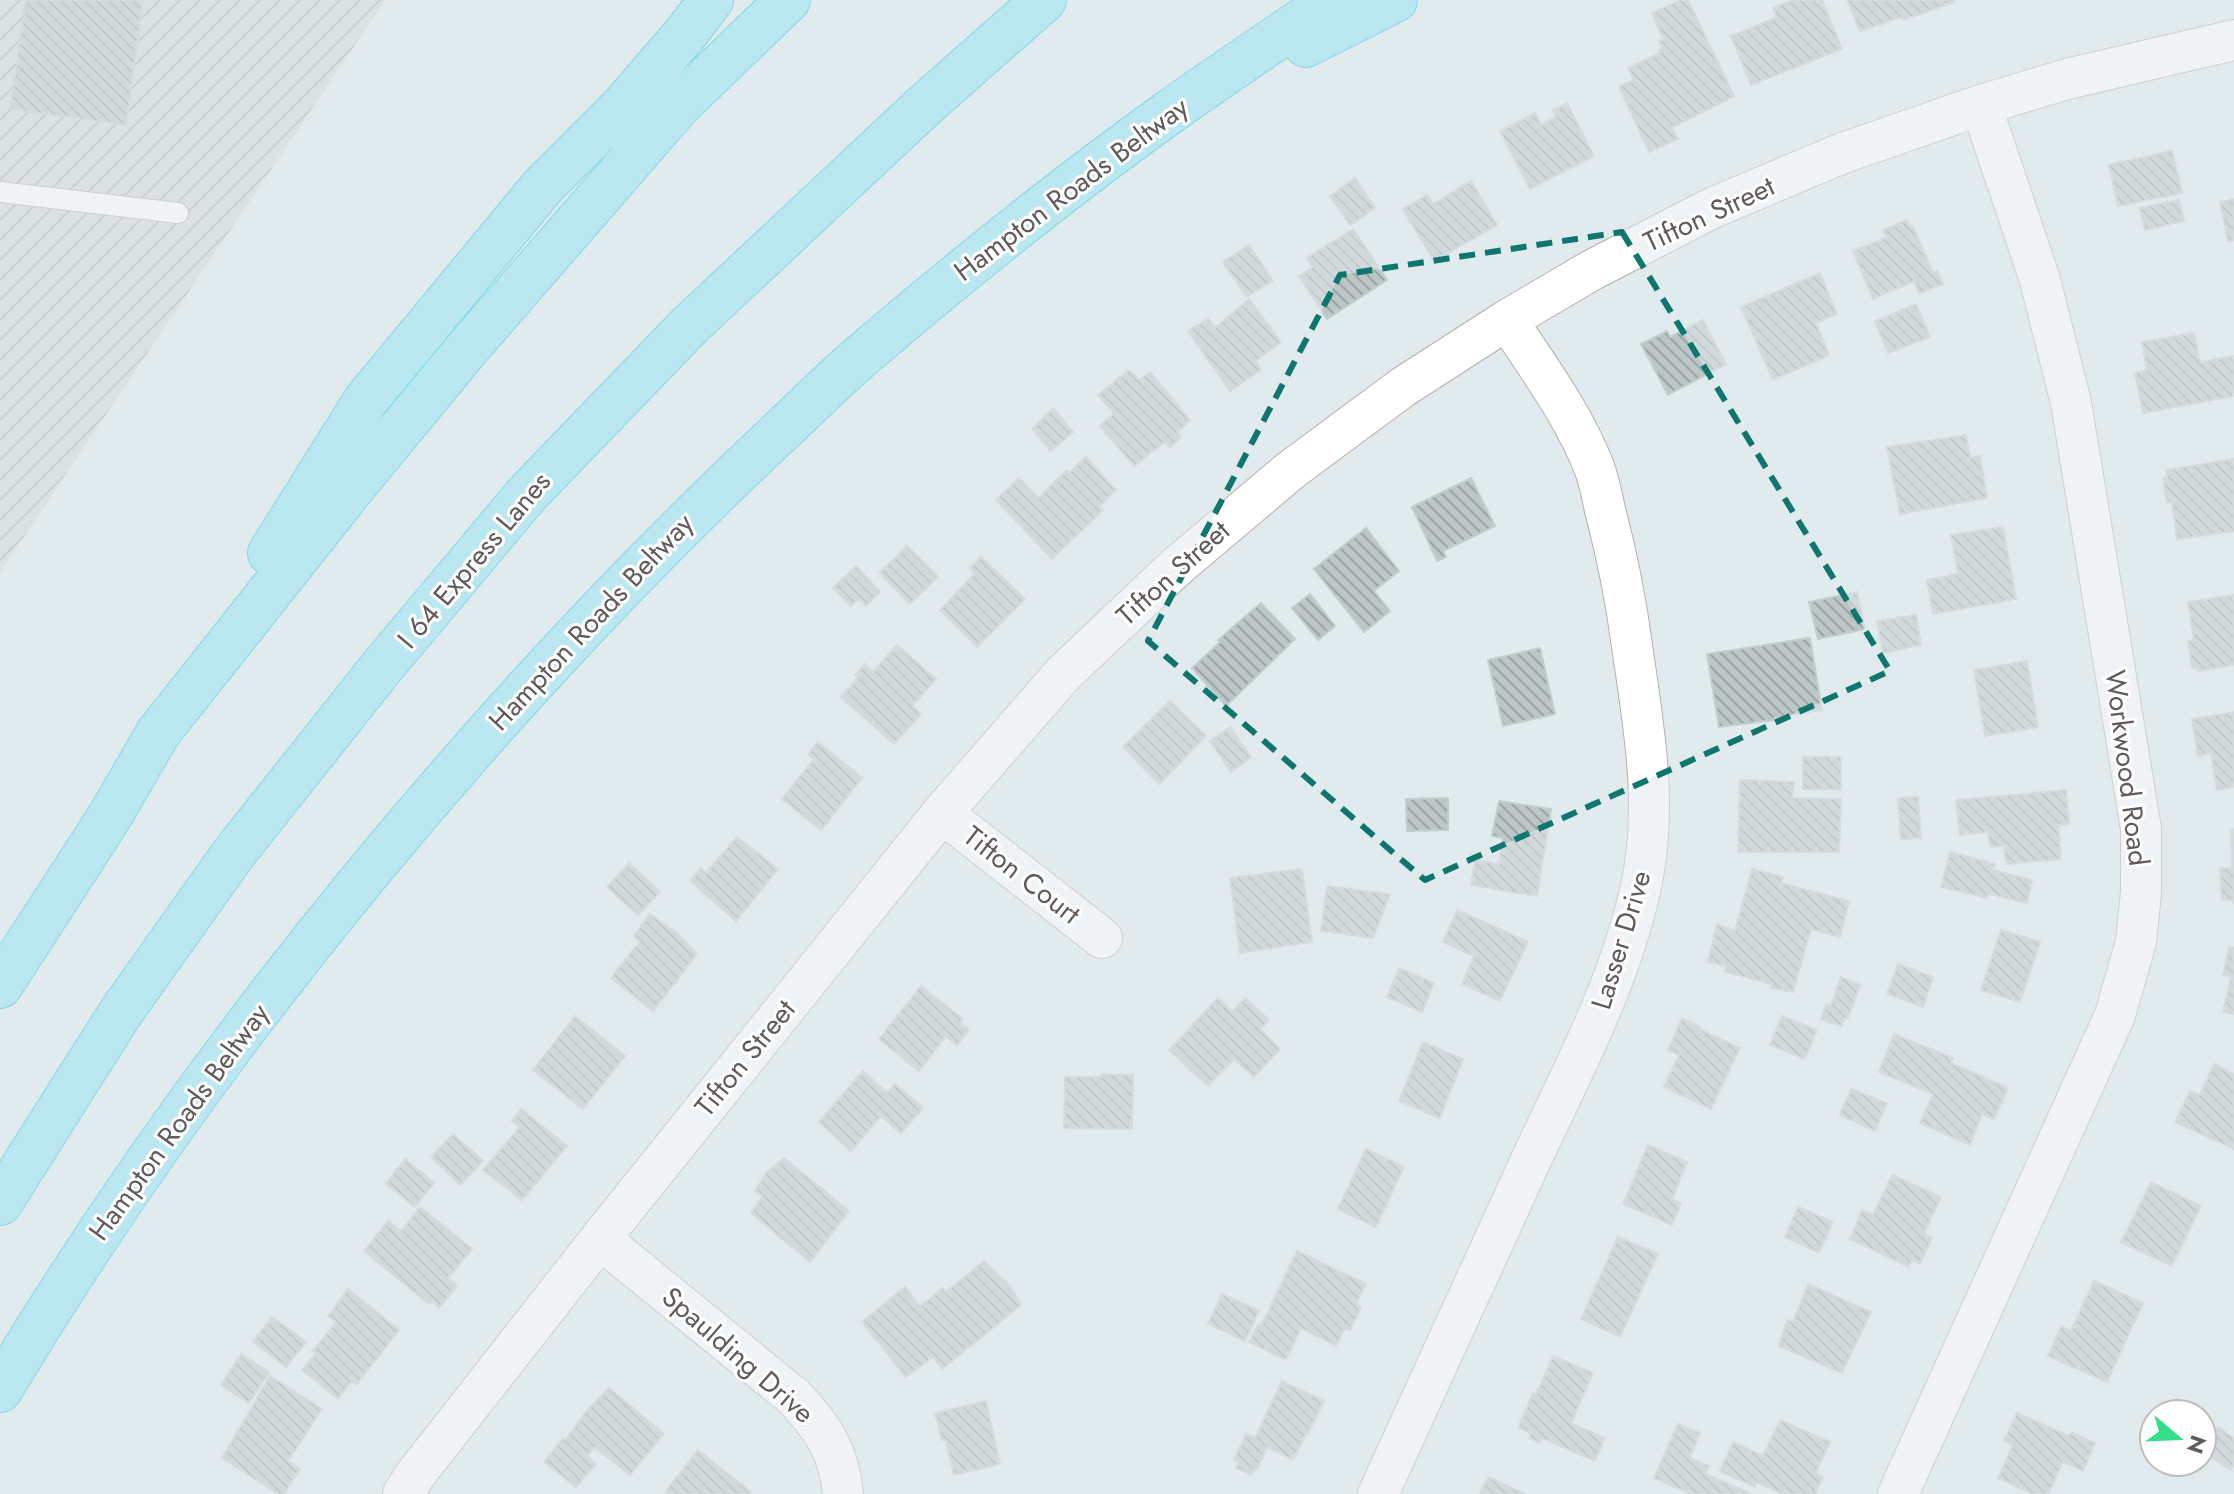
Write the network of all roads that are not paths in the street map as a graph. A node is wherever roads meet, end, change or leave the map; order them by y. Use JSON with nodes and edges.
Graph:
{"nodes":[{"id":1,"x":711,"y":0,"type":"edge"},
{"id":2,"x":788,"y":0,"type":"edge"},
{"id":3,"x":1044,"y":0,"type":"edge"},
{"id":4,"x":1333,"y":0,"type":"edge"},
{"id":5,"x":1395,"y":0,"type":"edge"},
{"id":6,"x":2234,"y":40,"type":"edge"},
{"id":7,"x":1981,"y":105,"type":"junction"},
{"id":8,"x":1164,"y":116,"type":"junction"},
{"id":9,"x":0,"y":192,"type":"edge"},
{"id":10,"x":178,"y":213,"type":"dead end"},
{"id":11,"x":1507,"y":320,"type":"junction"},
{"id":12,"x":158,"y":733,"type":"junction"},
{"id":13,"x":942,"y":813,"type":"junction"},
{"id":14,"x":1102,"y":938,"type":"dead end"},
{"id":15,"x":0,"y":986,"type":"edge"},
{"id":16,"x":0,"y":1203,"type":"edge"},
{"id":17,"x":600,"y":1239,"type":"junction"},
{"id":18,"x":0,"y":1390,"type":"edge"},
{"id":19,"x":403,"y":1494,"type":"edge"},
{"id":20,"x":843,"y":1494,"type":"edge"},
{"id":21,"x":1378,"y":1494,"type":"edge"},
{"id":22,"x":1898,"y":1494,"type":"edge"}],
"edges":[{"from":1,"to":12,"type":"highway"},
{"from":2,"to":12,"type":"highway"},
{"from":3,"to":16,"type":"highway","name":"I 64 Express Lanes"},
{"from":4,"to":8,"type":"highway","name":"Hampton Roads Beltway"},
{"from":5,"to":8,"type":"highway"},
{"from":6,"to":7,"type":"street","name":"Tifton Street"},
{"from":7,"to":11,"type":"street","name":"Tifton Street"},
{"from":7,"to":22,"type":"street","name":"Workwood Road"},
{"from":8,"to":18,"type":"highway","name":"Hampton Roads Beltway"},
{"from":9,"to":10,"type":"lane"},
{"from":11,"to":13,"type":"street","name":"Tifton Street"},
{"from":11,"to":21,"type":"street","name":"Lasser Drive"},
{"from":12,"to":15,"type":"highway"},
{"from":13,"to":14,"type":"street","name":"Tifton Court"},
{"from":13,"to":17,"type":"street","name":"Tifton Street"},
{"from":17,"to":19,"type":"street","name":"Tifton Street"},
{"from":17,"to":20,"type":"street","name":"Spaulding Drive"}]}
